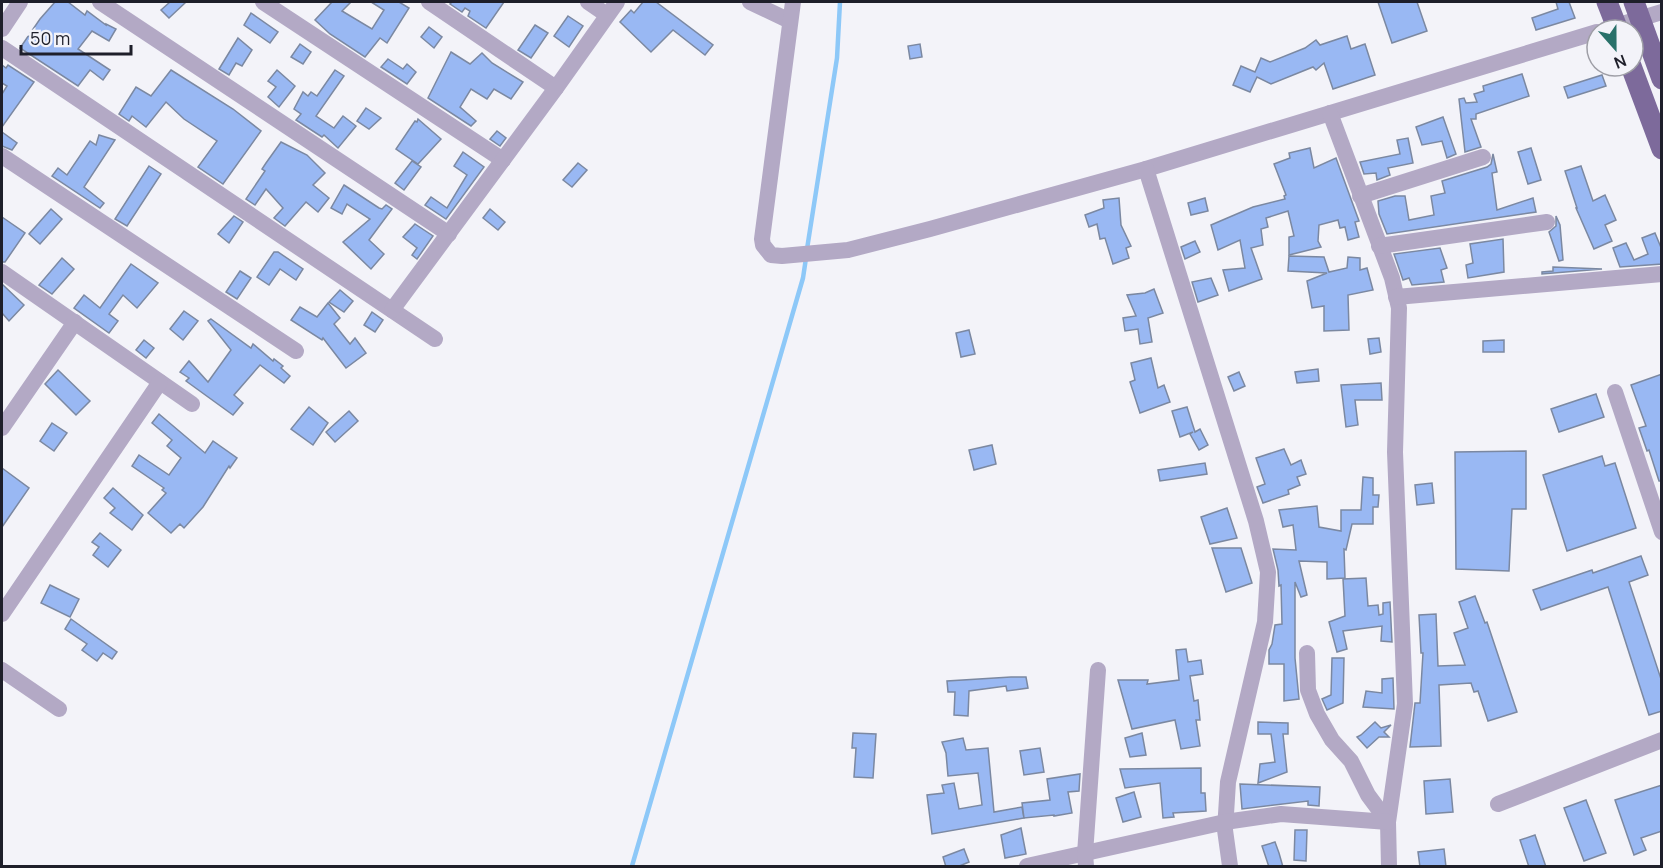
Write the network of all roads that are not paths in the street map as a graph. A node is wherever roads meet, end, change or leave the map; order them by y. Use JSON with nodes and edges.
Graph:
{"nodes":[{"id":1,"x":20,"y":2,"type":"edge"},
{"id":2,"x":100,"y":2,"type":"edge"},
{"id":3,"x":263,"y":2,"type":"edge"},
{"id":4,"x":429,"y":2,"type":"edge"},
{"id":5,"x":588,"y":2,"type":"edge"},
{"id":6,"x":750,"y":2,"type":"edge"},
{"id":7,"x":793,"y":2,"type":"edge"},
{"id":8,"x":1607,"y":2,"type":"edge"},
{"id":9,"x":612,"y":8,"type":"edge"},
{"id":10,"x":1637,"y":10,"type":"edge"},
{"id":11,"x":1662,"y":12,"type":"edge"},
{"id":12,"x":1608,"y":18,"type":"edge"},
{"id":13,"x":790,"y":21,"type":"junction"},
{"id":14,"x":2,"y":29,"type":"edge"},
{"id":15,"x":1585,"y":36,"type":"edge"},
{"id":16,"x":2,"y":48,"type":"edge"},
{"id":17,"x":1635,"y":78,"type":"edge"},
{"id":18,"x":1662,"y":79,"type":"edge"},
{"id":19,"x":556,"y":88,"type":"junction"},
{"id":20,"x":1330,"y":113,"type":"junction"},
{"id":21,"x":1662,"y":149,"type":"edge"},
{"id":22,"x":2,"y":156,"type":"edge"},
{"id":23,"x":1483,"y":157,"type":"dead end"},
{"id":24,"x":503,"y":160,"type":"junction"},
{"id":25,"x":1146,"y":169,"type":"junction"},
{"id":26,"x":1360,"y":196,"type":"junction"},
{"id":27,"x":1547,"y":222,"type":"dead end"},
{"id":28,"x":449,"y":234,"type":"junction"},
{"id":29,"x":1379,"y":246,"type":"junction"},
{"id":30,"x":2,"y":272,"type":"edge"},
{"id":31,"x":1662,"y":274,"type":"edge"},
{"id":32,"x":1396,"y":297,"type":"junction"},
{"id":33,"x":392,"y":310,"type":"junction"},
{"id":34,"x":75,"y":322,"type":"junction"},
{"id":35,"x":435,"y":339,"type":"dead end"},
{"id":36,"x":296,"y":351,"type":"dead end"},
{"id":37,"x":160,"y":382,"type":"junction"},
{"id":38,"x":1615,"y":392,"type":"dead end"},
{"id":39,"x":192,"y":404,"type":"dead end"},
{"id":40,"x":2,"y":428,"type":"edge"},
{"id":41,"x":1662,"y":532,"type":"edge"},
{"id":42,"x":2,"y":614,"type":"edge"},
{"id":43,"x":1307,"y":653,"type":"dead end"},
{"id":44,"x":2,"y":670,"type":"edge"},
{"id":45,"x":1098,"y":670,"type":"dead end"},
{"id":46,"x":58,"y":710,"type":"dead end"},
{"id":47,"x":1662,"y":740,"type":"edge"},
{"id":48,"x":1498,"y":804,"type":"dead end"},
{"id":49,"x":1225,"y":822,"type":"junction"},
{"id":50,"x":1388,"y":822,"type":"junction"},
{"id":51,"x":1086,"y":860,"type":"edge"},
{"id":52,"x":1027,"y":867,"type":"edge"},
{"id":53,"x":1230,"y":867,"type":"edge"},
{"id":54,"x":1389,"y":867,"type":"edge"}],
"edges":[{"from":1,"to":14,"type":"street"},
{"from":2,"to":28,"type":"street"},
{"from":3,"to":24,"type":"street"},
{"from":4,"to":19,"type":"street"},
{"from":5,"to":9,"type":"street"},
{"from":6,"to":13,"type":"street"},
{"from":7,"to":13,"type":"street"},
{"from":8,"to":12,"type":"main road"},
{"from":9,"to":19,"type":"street"},
{"from":10,"to":11,"type":"street"},
{"from":10,"to":18,"type":"main road"},
{"from":13,"to":25,"type":"street"},
{"from":15,"to":20,"type":"street"},
{"from":16,"to":33,"type":"street"},
{"from":17,"to":21,"type":"main road"},
{"from":19,"to":24,"type":"street"},
{"from":20,"to":25,"type":"street"},
{"from":20,"to":26,"type":"street"},
{"from":22,"to":36,"type":"street"},
{"from":23,"to":26,"type":"street"},
{"from":24,"to":28,"type":"street"},
{"from":25,"to":49,"type":"street"},
{"from":26,"to":29,"type":"street"},
{"from":27,"to":29,"type":"street"},
{"from":28,"to":33,"type":"street"},
{"from":29,"to":32,"type":"street"},
{"from":30,"to":34,"type":"street"},
{"from":31,"to":32,"type":"street"},
{"from":32,"to":50,"type":"street"},
{"from":33,"to":35,"type":"street"},
{"from":34,"to":37,"type":"street"},
{"from":34,"to":40,"type":"street"},
{"from":37,"to":39,"type":"street"},
{"from":37,"to":42,"type":"street"},
{"from":38,"to":41,"type":"street"},
{"from":43,"to":50,"type":"street"},
{"from":44,"to":46,"type":"street"},
{"from":45,"to":51,"type":"street"},
{"from":47,"to":48,"type":"street"},
{"from":49,"to":50,"type":"street"},
{"from":49,"to":51,"type":"street"},
{"from":49,"to":53,"type":"street"},
{"from":50,"to":54,"type":"street"},
{"from":51,"to":52,"type":"street"}]}
